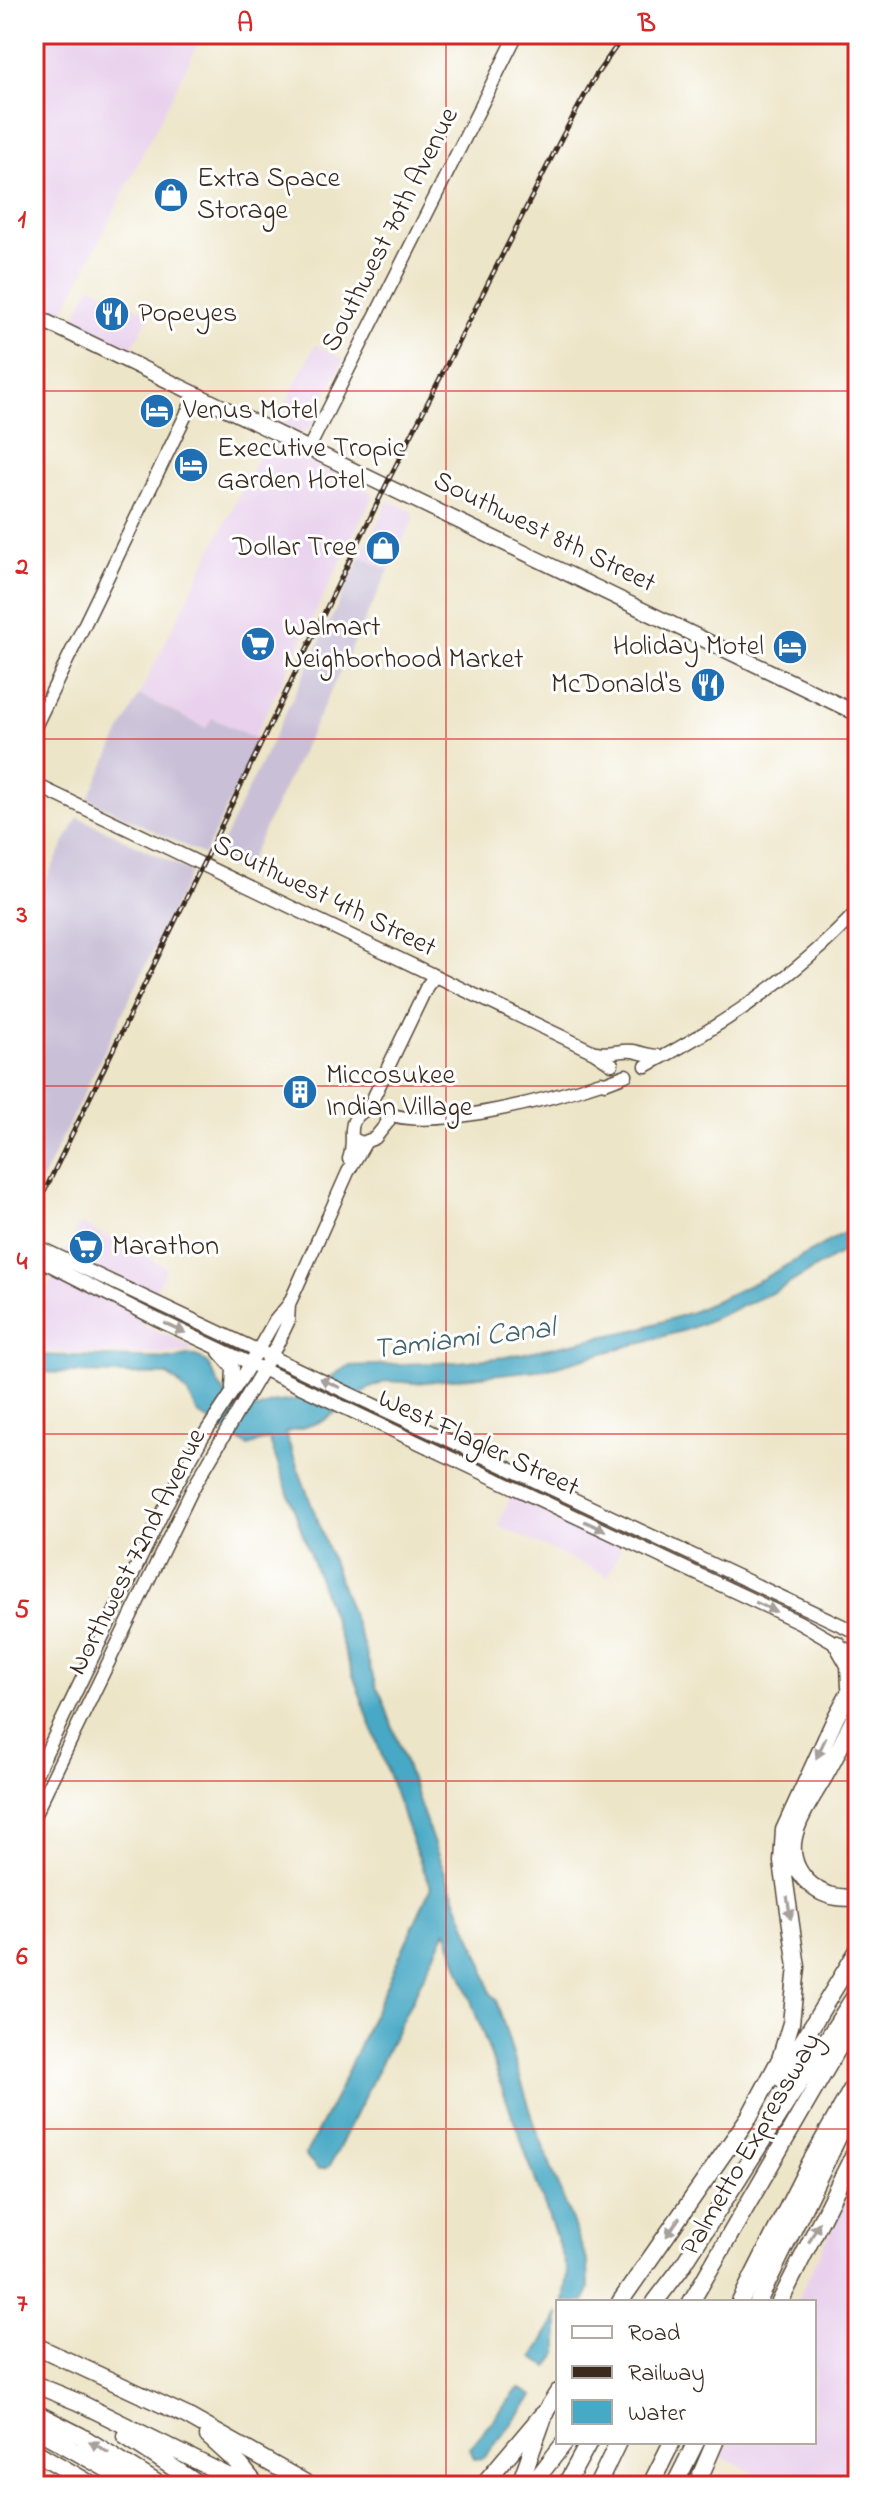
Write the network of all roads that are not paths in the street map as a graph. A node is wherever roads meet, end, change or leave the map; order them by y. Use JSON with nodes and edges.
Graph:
{"nodes":[{"id":1,"x":517,"y":34,"type":"edge"},
{"id":2,"x":34,"y":316,"type":"edge"},
{"id":3,"x":196,"y":394,"type":"junction"},
{"id":4,"x":309,"y":448,"type":"junction"},
{"id":5,"x":858,"y":714,"type":"edge"},
{"id":6,"x":34,"y":729,"type":"edge"},
{"id":7,"x":34,"y":784,"type":"edge"},
{"id":8,"x":858,"y":910,"type":"edge"},
{"id":9,"x":435,"y":976,"type":"junction"},
{"id":10,"x":644,"y":1061,"type":"junction"},
{"id":11,"x":614,"y":1062,"type":"junction"},
{"id":12,"x":626,"y":1075,"type":"junction"},
{"id":13,"x":601,"y":1082,"type":"junction"},
{"id":14,"x":380,"y":1110,"type":"junction"},
{"id":15,"x":418,"y":1119,"type":"junction"},
{"id":16,"x":383,"y":1131,"type":"junction"},
{"id":17,"x":359,"y":1141,"type":"junction"},
{"id":18,"x":34,"y":1245,"type":"edge"},
{"id":19,"x":34,"y":1257,"type":"edge"},
{"id":20,"x":289,"y":1304,"type":"junction"},
{"id":21,"x":212,"y":1345,"type":"junction"},
{"id":22,"x":271,"y":1356,"type":"junction"},
{"id":23,"x":254,"y":1357,"type":"junction"},
{"id":24,"x":264,"y":1369,"type":"junction"},
{"id":25,"x":232,"y":1391,"type":"junction"},
{"id":26,"x":482,"y":1456,"type":"junction"},
{"id":27,"x":458,"y":1461,"type":"junction"},
{"id":28,"x":177,"y":1483,"type":"junction"},
{"id":29,"x":192,"y":1490,"type":"junction"},
{"id":30,"x":148,"y":1541,"type":"junction"},
{"id":31,"x":163,"y":1549,"type":"junction"},
{"id":32,"x":741,"y":1578,"type":"junction"},
{"id":33,"x":722,"y":1586,"type":"junction"},
{"id":34,"x":837,"y":1623,"type":"junction"},
{"id":35,"x":810,"y":1628,"type":"junction"},
{"id":36,"x":106,"y":1629,"type":"junction"},
{"id":37,"x":858,"y":1633,"type":"edge"},
{"id":38,"x":121,"y":1636,"type":"junction"},
{"id":39,"x":837,"y":1644,"type":"junction"},
{"id":40,"x":858,"y":1656,"type":"edge"},
{"id":41,"x":854,"y":1683,"type":"edge"},
{"id":42,"x":858,"y":1710,"type":"edge"},
{"id":43,"x":62,"y":1719,"type":"junction"},
{"id":44,"x":858,"y":1724,"type":"edge"},
{"id":45,"x":78,"y":1725,"type":"junction"},
{"id":46,"x":844,"y":1738,"type":"junction"},
{"id":47,"x":34,"y":1778,"type":"edge"},
{"id":48,"x":35,"y":1813,"type":"edge"},
{"id":49,"x":858,"y":1897,"type":"edge"},
{"id":50,"x":858,"y":1950,"type":"edge"},
{"id":51,"x":858,"y":1991,"type":"edge"},
{"id":52,"x":858,"y":2014,"type":"edge"},
{"id":53,"x":858,"y":2078,"type":"edge"},
{"id":54,"x":848,"y":2096,"type":"junction"},
{"id":55,"x":749,"y":2117,"type":"junction"},
{"id":56,"x":858,"y":2146,"type":"edge"},
{"id":57,"x":681,"y":2268,"type":"junction"},
{"id":58,"x":621,"y":2300,"type":"edge"},
{"id":59,"x":657,"y":2300,"type":"edge"},
{"id":60,"x":667,"y":2300,"type":"edge"},
{"id":61,"x":692,"y":2300,"type":"edge"},
{"id":62,"x":741,"y":2300,"type":"edge"},
{"id":63,"x":759,"y":2300,"type":"edge"},
{"id":64,"x":781,"y":2300,"type":"edge"},
{"id":65,"x":34,"y":2345,"type":"edge"},
{"id":66,"x":34,"y":2384,"type":"edge"},
{"id":67,"x":34,"y":2391,"type":"edge"},
{"id":68,"x":556,"y":2395,"type":"edge"},
{"id":69,"x":142,"y":2397,"type":"junction"},
{"id":70,"x":547,"y":2410,"type":"junction"},
{"id":71,"x":34,"y":2412,"type":"edge"},
{"id":72,"x":34,"y":2428,"type":"edge"},
{"id":73,"x":563,"y":2444,"type":"edge"},
{"id":74,"x":588,"y":2444,"type":"edge"},
{"id":75,"x":618,"y":2444,"type":"edge"},
{"id":76,"x":671,"y":2444,"type":"edge"},
{"id":77,"x":695,"y":2444,"type":"edge"},
{"id":78,"x":714,"y":2444,"type":"edge"},
{"id":79,"x":34,"y":2451,"type":"edge"},
{"id":80,"x":676,"y":2482,"type":"edge"},
{"id":81,"x":244,"y":2484,"type":"edge"},
{"id":82,"x":697,"y":2485,"type":"edge"},
{"id":83,"x":94,"y":2486,"type":"edge"},
{"id":84,"x":137,"y":2486,"type":"edge"},
{"id":85,"x":162,"y":2486,"type":"edge"},
{"id":86,"x":201,"y":2486,"type":"edge"},
{"id":87,"x":257,"y":2486,"type":"edge"},
{"id":88,"x":311,"y":2486,"type":"edge"},
{"id":89,"x":482,"y":2486,"type":"edge"},
{"id":90,"x":519,"y":2486,"type":"edge"},
{"id":91,"x":531,"y":2486,"type":"edge"},
{"id":92,"x":565,"y":2486,"type":"edge"},
{"id":93,"x":597,"y":2486,"type":"edge"},
{"id":94,"x":650,"y":2486,"type":"edge"}],
"edges":[{"from":1,"to":4,"type":"main road","name":"Southwest 70th Avenue"},
{"from":2,"to":3,"type":"main road","name":"Southwest 8th Street"},
{"from":3,"to":4,"type":"main road","name":"Southwest 8th Street"},
{"from":3,"to":6,"type":"main road"},
{"from":4,"to":5,"type":"main road","name":"Southwest 8th Street"},
{"from":7,"to":9,"type":"main road","name":"Southwest 4th Street"},
{"from":8,"to":10,"type":"main road","name":"Southwest 4th Street"},
{"from":9,"to":11,"type":"main road","name":"Southwest 4th Street"},
{"from":9,"to":14,"type":"main road"},
{"from":10,"to":11,"type":"main road","name":"Southwest 4th Street"},
{"from":10,"to":12,"type":"main road"},
{"from":11,"to":12,"type":"main road"},
{"from":11,"to":13,"type":"main road"},
{"from":12,"to":13,"type":"main road"},
{"from":13,"to":15,"type":"main road"},
{"from":14,"to":15,"type":"main road"},
{"from":14,"to":16,"type":"main road"},
{"from":14,"to":17,"type":"main road"},
{"from":15,"to":16,"type":"main road"},
{"from":16,"to":17,"type":"main road"},
{"from":17,"to":20,"type":"main road"},
{"from":18,"to":23,"type":"main road","name":"West Flagler Street"},
{"from":19,"to":21,"type":"main road","name":"West Flagler Street","one_way":true},
{"from":20,"to":22,"type":"main road","name":"Northwest 72nd Avenue"},
{"from":20,"to":23,"type":"main road","name":"Northwest 72nd Avenue"},
{"from":21,"to":23,"type":"main road","name":"West Flagler Street"},
{"from":21,"to":25,"type":"main road"},
{"from":22,"to":23,"type":"main road","name":"West Flagler Street"},
{"from":22,"to":24,"type":"main road","name":"Northwest 72nd Avenue"},
{"from":26,"to":22,"type":"main road","name":"West Flagler Street","one_way":true},
{"from":23,"to":24,"type":"main road","name":"West Flagler Street"},
{"from":23,"to":25,"type":"main road","name":"Northwest 72nd Avenue"},
{"from":24,"to":27,"type":"main road","name":"West Flagler Street"},
{"from":24,"to":29,"type":"main road","name":"Northwest 72nd Avenue"},
{"from":25,"to":28,"type":"main road","name":"Northwest 72nd Avenue"},
{"from":26,"to":27,"type":"main road"},
{"from":26,"to":32,"type":"main road","name":"West Flagler Street"},
{"from":27,"to":33,"type":"main road","name":"West Flagler Street","one_way":true},
{"from":28,"to":29,"type":"main road"},
{"from":28,"to":30,"type":"main road","name":"Northwest 72nd Avenue"},
{"from":29,"to":31,"type":"main road","name":"Northwest 72nd Avenue"},
{"from":30,"to":31,"type":"main road"},
{"from":30,"to":36,"type":"main road","name":"Northwest 72nd Avenue"},
{"from":31,"to":38,"type":"main road","name":"Northwest 72nd Avenue"},
{"from":32,"to":33,"type":"main road"},
{"from":32,"to":34,"type":"main road","name":"West Flagler Street"},
{"from":33,"to":35,"type":"main road","name":"West Flagler Street","one_way":true},
{"from":34,"to":35,"type":"main road"},
{"from":34,"to":37,"type":"main road","name":"West Flagler Street"},
{"from":35,"to":39,"type":"main road","name":"West Flagler Street"},
{"from":36,"to":38,"type":"main road"},
{"from":36,"to":43,"type":"main road","name":"Northwest 72nd Avenue"},
{"from":38,"to":45,"type":"main road","name":"Northwest 72nd Avenue"},
{"from":39,"to":40,"type":"main road","name":"West Flagler Street"},
{"from":39,"to":41,"type":"highway"},
{"from":41,"to":55,"type":"highway","one_way":true},
{"from":42,"to":46,"type":"highway"},
{"from":43,"to":45,"type":"main road"},
{"from":43,"to":47,"type":"main road","name":"Northwest 72nd Avenue"},
{"from":44,"to":46,"type":"highway"},
{"from":45,"to":48,"type":"main road","name":"Northwest 72nd Avenue"},
{"from":46,"to":49,"type":"highway"},
{"from":50,"to":55,"type":"highway"},
{"from":51,"to":57,"type":"highway"},
{"from":52,"to":61,"type":"highway","name":"Palmetto Expressway"},
{"from":53,"to":54,"type":"highway","name":"Palmetto Expressway"},
{"from":54,"to":62,"type":"highway","name":"Palmetto Expressway"},
{"from":54,"to":63,"type":"highway"},
{"from":55,"to":58,"type":"highway","one_way":true},
{"from":64,"to":56,"type":"highway","one_way":true},
{"from":57,"to":59,"type":"highway"},
{"from":57,"to":60,"type":"highway"},
{"from":65,"to":69,"type":"highway"},
{"from":66,"to":81,"type":"highway"},
{"from":67,"to":86,"type":"highway"},
{"from":68,"to":70,"type":"highway"},
{"from":69,"to":87,"type":"highway"},
{"from":69,"to":88,"type":"highway"},
{"from":70,"to":89,"type":"highway"},
{"from":70,"to":90,"type":"highway"},
{"from":85,"to":71,"type":"highway","one_way":true},
{"from":72,"to":84,"type":"highway"},
{"from":73,"to":91,"type":"highway"},
{"from":74,"to":92,"type":"highway"},
{"from":75,"to":93,"type":"highway"},
{"from":76,"to":94,"type":"highway"},
{"from":77,"to":80,"type":"highway"},
{"from":78,"to":82,"type":"highway"},
{"from":79,"to":83,"type":"highway"}]}
